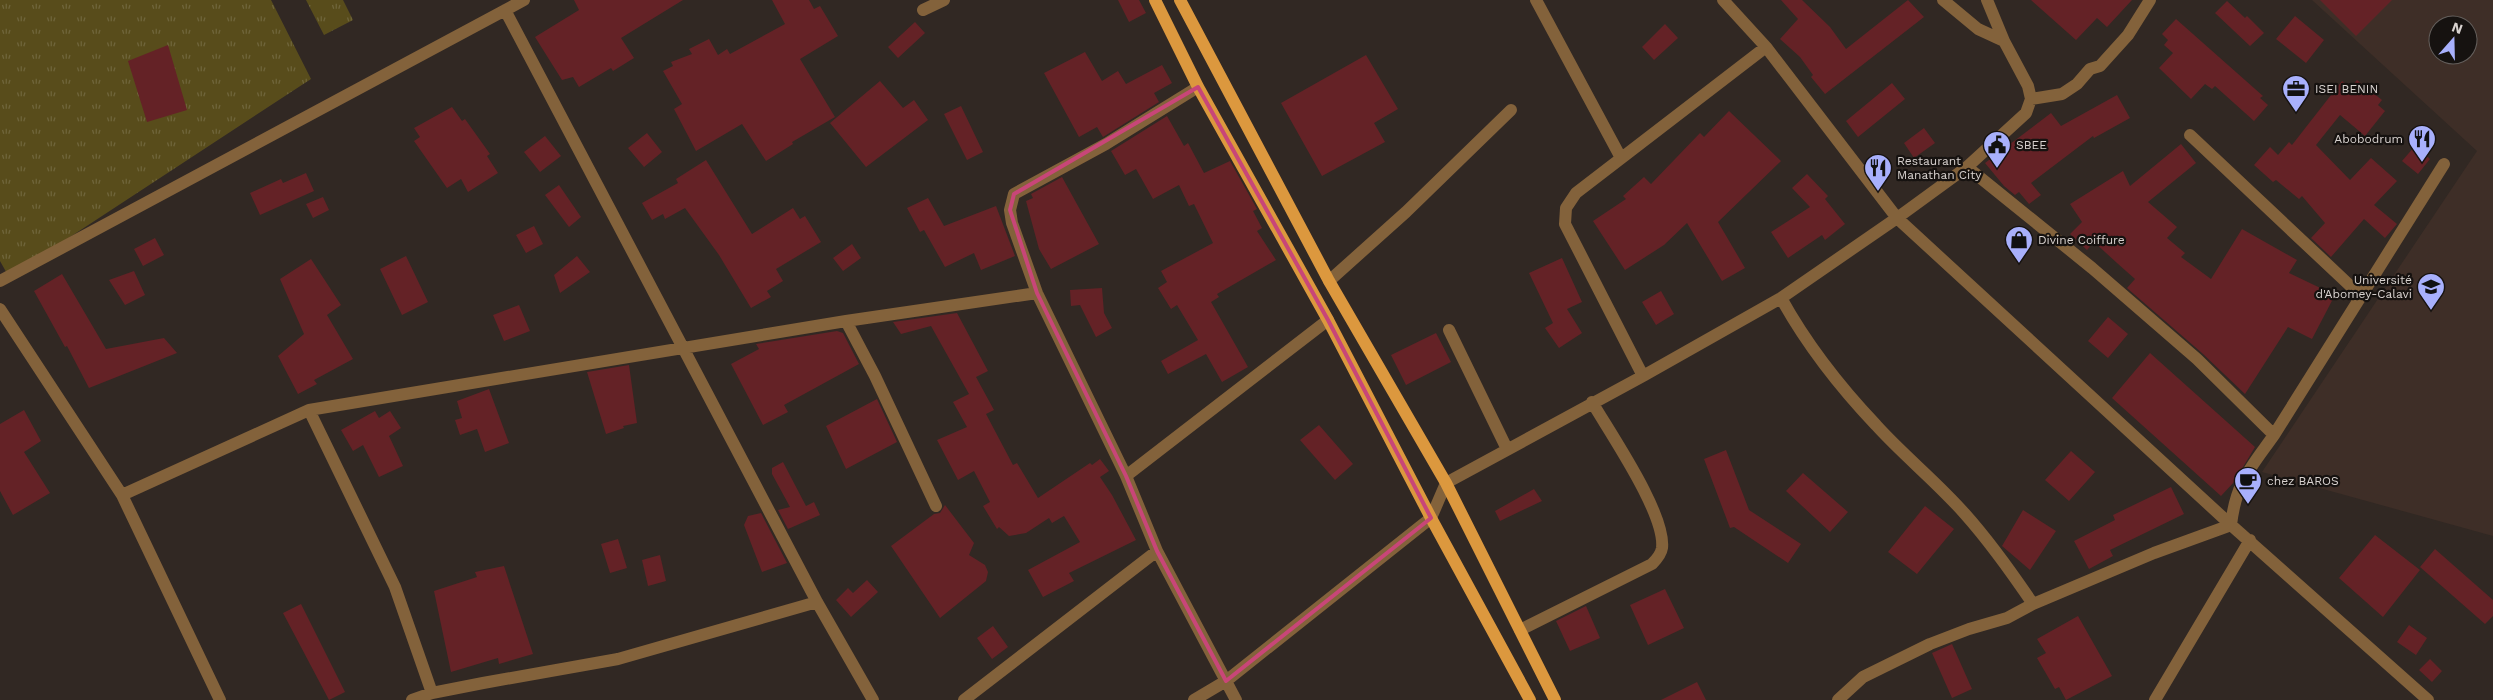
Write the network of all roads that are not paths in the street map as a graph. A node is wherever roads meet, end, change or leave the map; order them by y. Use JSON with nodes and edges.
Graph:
{"nodes":[{"id":1,"x":524,"y":0,"type":"edge"},
{"id":2,"x":944,"y":0,"type":"edge"},
{"id":3,"x":1155,"y":0,"type":"edge"},
{"id":4,"x":1180,"y":0,"type":"edge"},
{"id":5,"x":1536,"y":0,"type":"edge"},
{"id":6,"x":1723,"y":0,"type":"edge"},
{"id":7,"x":1943,"y":0,"type":"edge"},
{"id":8,"x":1987,"y":0,"type":"edge"},
{"id":9,"x":2150,"y":0,"type":"edge"},
{"id":10,"x":505,"y":10,"type":"junction"},
{"id":11,"x":923,"y":10,"type":"dead end"},
{"id":12,"x":2004,"y":41,"type":"junction"},
{"id":13,"x":1766,"y":47,"type":"junction"},
{"id":14,"x":1198,"y":87,"type":"junction"},
{"id":15,"x":2031,"y":99,"type":"junction"},
{"id":16,"x":1512,"y":110,"type":"dead end"},
{"id":17,"x":2190,"y":136,"type":"dead end"},
{"id":18,"x":1621,"y":158,"type":"junction"},
{"id":19,"x":2444,"y":164,"type":"dead end"},
{"id":20,"x":1967,"y":166,"type":"junction"},
{"id":21,"x":1897,"y":218,"type":"junction"},
{"id":22,"x":0,"y":281,"type":"edge"},
{"id":23,"x":1329,"y":281,"type":"junction"},
{"id":24,"x":1037,"y":293,"type":"junction"},
{"id":25,"x":2361,"y":296,"type":"junction"},
{"id":26,"x":1781,"y":298,"type":"junction"},
{"id":27,"x":0,"y":309,"type":"edge"},
{"id":28,"x":1328,"y":320,"type":"junction"},
{"id":29,"x":846,"y":321,"type":"junction"},
{"id":30,"x":1448,"y":330,"type":"dead end"},
{"id":31,"x":683,"y":348,"type":"junction"},
{"id":32,"x":1643,"y":376,"type":"junction"},
{"id":33,"x":1592,"y":402,"type":"junction"},
{"id":34,"x":309,"y":410,"type":"junction"},
{"id":35,"x":2274,"y":435,"type":"junction"},
{"id":36,"x":1507,"y":449,"type":"junction"},
{"id":37,"x":1126,"y":476,"type":"junction"},
{"id":38,"x":1446,"y":483,"type":"junction"},
{"id":39,"x":122,"y":495,"type":"junction"},
{"id":40,"x":936,"y":506,"type":"dead end"},
{"id":41,"x":1431,"y":518,"type":"junction"},
{"id":42,"x":2231,"y":525,"type":"junction"},
{"id":43,"x":2250,"y":540,"type":"junction"},
{"id":44,"x":1157,"y":551,"type":"junction"},
{"id":45,"x":817,"y":602,"type":"junction"},
{"id":46,"x":2033,"y":604,"type":"junction"},
{"id":47,"x":1520,"y":630,"type":"junction"},
{"id":48,"x":1226,"y":682,"type":"junction"},
{"id":49,"x":432,"y":693,"type":"junction"},
{"id":50,"x":220,"y":700,"type":"edge"},
{"id":51,"x":412,"y":700,"type":"edge"},
{"id":52,"x":873,"y":700,"type":"edge"},
{"id":53,"x":964,"y":700,"type":"edge"},
{"id":54,"x":1194,"y":700,"type":"edge"},
{"id":55,"x":1236,"y":700,"type":"edge"},
{"id":56,"x":1530,"y":700,"type":"edge"},
{"id":57,"x":1555,"y":700,"type":"edge"},
{"id":58,"x":1838,"y":700,"type":"edge"},
{"id":59,"x":2155,"y":700,"type":"edge"},
{"id":60,"x":2428,"y":700,"type":"edge"}],
"edges":[{"from":1,"to":10,"type":"street"},
{"from":2,"to":11,"type":"street"},
{"from":3,"to":14,"type":"main road"},
{"from":4,"to":23,"type":"main road"},
{"from":5,"to":18,"type":"street"},
{"from":6,"to":13,"type":"street"},
{"from":7,"to":12,"type":"street"},
{"from":8,"to":12,"type":"street"},
{"from":9,"to":15,"type":"street"},
{"from":10,"to":22,"type":"street"},
{"from":10,"to":31,"type":"street"},
{"from":12,"to":15,"type":"street"},
{"from":13,"to":18,"type":"street"},
{"from":13,"to":21,"type":"street"},
{"from":14,"to":24,"type":"street"},
{"from":14,"to":28,"type":"main road"},
{"from":15,"to":20,"type":"street"},
{"from":16,"to":23,"type":"street"},
{"from":17,"to":25,"type":"street"},
{"from":18,"to":32,"type":"street"},
{"from":19,"to":25,"type":"street"},
{"from":20,"to":21,"type":"street"},
{"from":20,"to":35,"type":"street"},
{"from":21,"to":26,"type":"street"},
{"from":21,"to":42,"type":"street"},
{"from":23,"to":38,"type":"main road"},
{"from":24,"to":29,"type":"street"},
{"from":24,"to":37,"type":"street"},
{"from":25,"to":35,"type":"street"},
{"from":26,"to":32,"type":"street"},
{"from":26,"to":46,"type":"street"},
{"from":27,"to":39,"type":"street"},
{"from":28,"to":37,"type":"street"},
{"from":28,"to":41,"type":"main road"},
{"from":29,"to":31,"type":"street"},
{"from":29,"to":40,"type":"street"},
{"from":30,"to":36,"type":"street"},
{"from":31,"to":34,"type":"street"},
{"from":31,"to":45,"type":"street"},
{"from":32,"to":33,"type":"street"},
{"from":33,"to":36,"type":"street"},
{"from":33,"to":47,"type":"street"},
{"from":34,"to":39,"type":"street"},
{"from":34,"to":49,"type":"street"},
{"from":35,"to":42,"type":"street"},
{"from":36,"to":38,"type":"street"},
{"from":37,"to":44,"type":"street"},
{"from":38,"to":41,"type":"street"},
{"from":38,"to":47,"type":"main road"},
{"from":39,"to":50,"type":"street"},
{"from":41,"to":48,"type":"street"},
{"from":41,"to":56,"type":"main road"},
{"from":42,"to":43,"type":"street"},
{"from":42,"to":46,"type":"street"},
{"from":43,"to":59,"type":"street"},
{"from":43,"to":60,"type":"street"},
{"from":44,"to":48,"type":"street"},
{"from":44,"to":53,"type":"street"},
{"from":45,"to":49,"type":"street"},
{"from":45,"to":52,"type":"street"},
{"from":46,"to":58,"type":"street"},
{"from":47,"to":57,"type":"main road"},
{"from":48,"to":54,"type":"street"},
{"from":48,"to":55,"type":"street"},
{"from":49,"to":51,"type":"street"}]}
